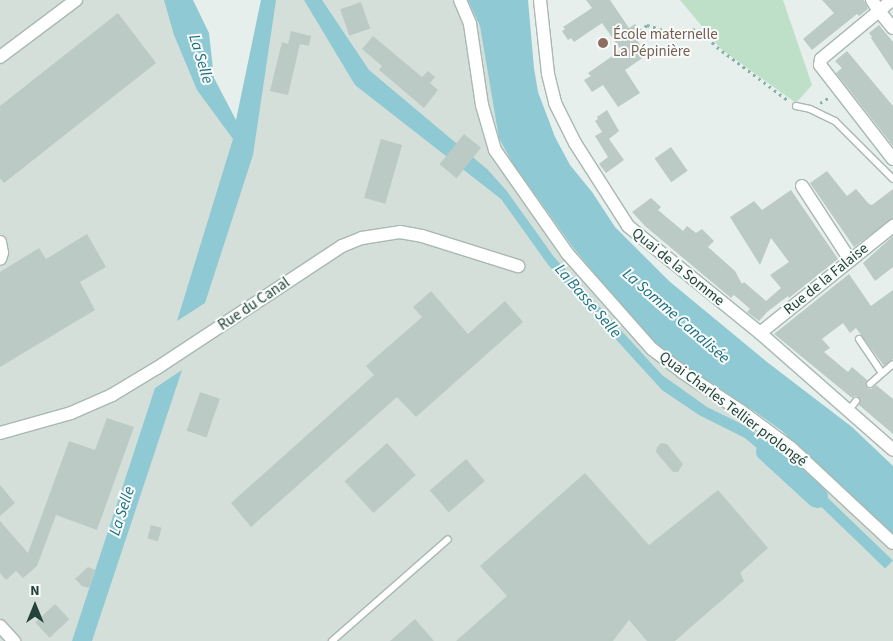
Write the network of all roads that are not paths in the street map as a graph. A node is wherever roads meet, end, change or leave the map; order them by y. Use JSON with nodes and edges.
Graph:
{"nodes":[{"id":1,"x":460,"y":0,"type":"edge"},
{"id":2,"x":540,"y":0,"type":"edge"},
{"id":3,"x":892,"y":0,"type":"edge"},
{"id":4,"x":72,"y":1,"type":"edge"},
{"id":5,"x":875,"y":5,"type":"edge"},
{"id":6,"x":893,"y":28,"type":"edge"},
{"id":7,"x":0,"y":57,"type":"edge"},
{"id":8,"x":796,"y":106,"type":"road end"},
{"id":9,"x":893,"y":158,"type":"edge"},
{"id":10,"x":893,"y":178,"type":"edge"},
{"id":11,"x":802,"y":186,"type":"dead end"},
{"id":12,"x":893,"y":226,"type":"edge"},
{"id":13,"x":0,"y":242,"type":"edge"},
{"id":14,"x":0,"y":259,"type":"edge"},
{"id":15,"x":850,"y":260,"type":"junction"},
{"id":16,"x":518,"y":266,"type":"dead end"},
{"id":17,"x":760,"y":333,"type":"junction"},
{"id":18,"x":859,"y":339,"type":"dead end"},
{"id":19,"x":893,"y":364,"type":"edge"},
{"id":20,"x":882,"y":373,"type":"junction"},
{"id":21,"x":870,"y":384,"type":"dead end"},
{"id":22,"x":0,"y":433,"type":"edge"},
{"id":23,"x":893,"y":450,"type":"edge"},
{"id":24,"x":448,"y":539,"type":"dead end"},
{"id":25,"x":893,"y":544,"type":"edge"},
{"id":26,"x":0,"y":626,"type":"edge"},
{"id":27,"x":14,"y":641,"type":"edge"},
{"id":28,"x":332,"y":641,"type":"edge"}],
"edges":[{"from":1,"to":25,"type":"street","name":"Quai Charles Tellier prolongé"},
{"from":2,"to":17,"type":"street","name":"Quai de la Somme"},
{"from":3,"to":5,"type":"street"},
{"from":4,"to":7,"type":"street"},
{"from":5,"to":6,"type":"street"},
{"from":5,"to":9,"type":"street"},
{"from":8,"to":10,"type":"lane"},
{"from":11,"to":15,"type":"street"},
{"from":12,"to":15,"type":"street","name":"Rue de la Falaise"},
{"from":13,"to":14,"type":"street"},
{"from":15,"to":17,"type":"street","name":"Rue de la Falaise"},
{"from":16,"to":22,"type":"street","name":"Rue du Canal"},
{"from":17,"to":23,"type":"street","name":"Quai de la Somme"},
{"from":18,"to":20,"type":"lane"},
{"from":19,"to":20,"type":"lane"},
{"from":20,"to":21,"type":"lane"},
{"from":24,"to":28,"type":"lane"},
{"from":26,"to":27,"type":"street"}]}
